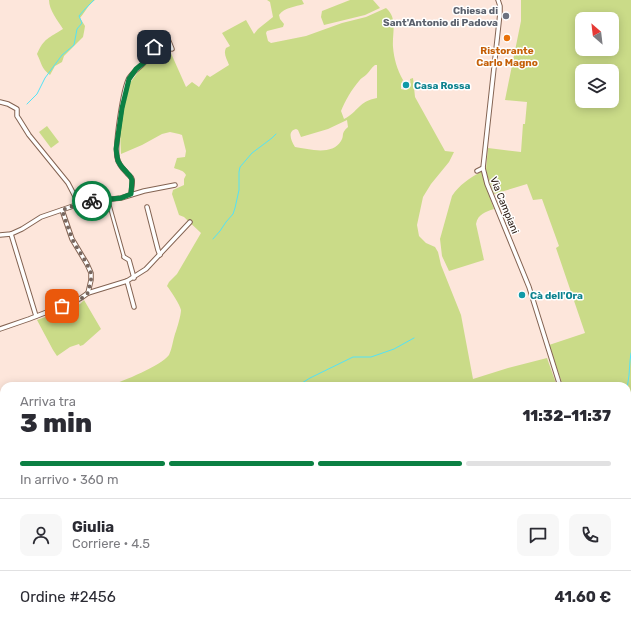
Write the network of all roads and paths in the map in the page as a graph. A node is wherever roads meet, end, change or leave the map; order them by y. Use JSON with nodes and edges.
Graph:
{"nodes":[{"id":1,"x":498,"y":0,"type":"edge"},
{"id":2,"x":172,"y":50,"type":"dead end"},
{"id":3,"x":0,"y":102,"type":"edge"},
{"id":4,"x":483,"y":168,"type":"junction"},
{"id":5,"x":477,"y":171,"type":"dead end"},
{"id":6,"x":175,"y":185,"type":"dead end"},
{"id":7,"x":131,"y":194,"type":"junction"},
{"id":8,"x":108,"y":200,"type":"junction"},
{"id":9,"x":79,"y":204,"type":"junction"},
{"id":10,"x":147,"y":207,"type":"dead end"},
{"id":11,"x":62,"y":210,"type":"junction"},
{"id":12,"x":190,"y":222,"type":"dead end"},
{"id":13,"x":12,"y":234,"type":"junction"},
{"id":14,"x":0,"y":235,"type":"edge"},
{"id":15,"x":160,"y":255,"type":"junction"},
{"id":16,"x":124,"y":258,"type":"joint"},
{"id":17,"x":134,"y":278,"type":"junction"},
{"id":18,"x":127,"y":281,"type":"junction"},
{"id":19,"x":88,"y":293,"type":"junction"},
{"id":20,"x":134,"y":307,"type":"dead end"},
{"id":21,"x":36,"y":316,"type":"junction"},
{"id":22,"x":0,"y":329,"type":"edge"},
{"id":23,"x":559,"y":382,"type":"edge"}],
"edges":[{"from":1,"to":4,"type":"street","name":"Via Campiani"},
{"from":2,"to":7,"type":"street"},
{"from":3,"to":9,"type":"street"},
{"from":4,"to":5,"type":"street"},
{"from":4,"to":23,"type":"street","name":"Via Campiani"},
{"from":6,"to":7,"type":"street"},
{"from":7,"to":8,"type":"street"},
{"from":8,"to":9,"type":"street"},
{"from":8,"to":16,"type":"street"},
{"from":9,"to":11,"type":"street"},
{"from":10,"to":15,"type":"street"},
{"from":11,"to":13,"type":"street"},
{"from":11,"to":19,"type":"street"},
{"from":12,"to":15,"type":"street"},
{"from":13,"to":14,"type":"street"},
{"from":13,"to":21,"type":"street"},
{"from":15,"to":17,"type":"street"},
{"from":16,"to":17,"type":"street"},
{"from":17,"to":18,"type":"street"},
{"from":18,"to":19,"type":"street"},
{"from":18,"to":20,"type":"street"},
{"from":19,"to":21,"type":"street"},
{"from":21,"to":22,"type":"street"}]}
